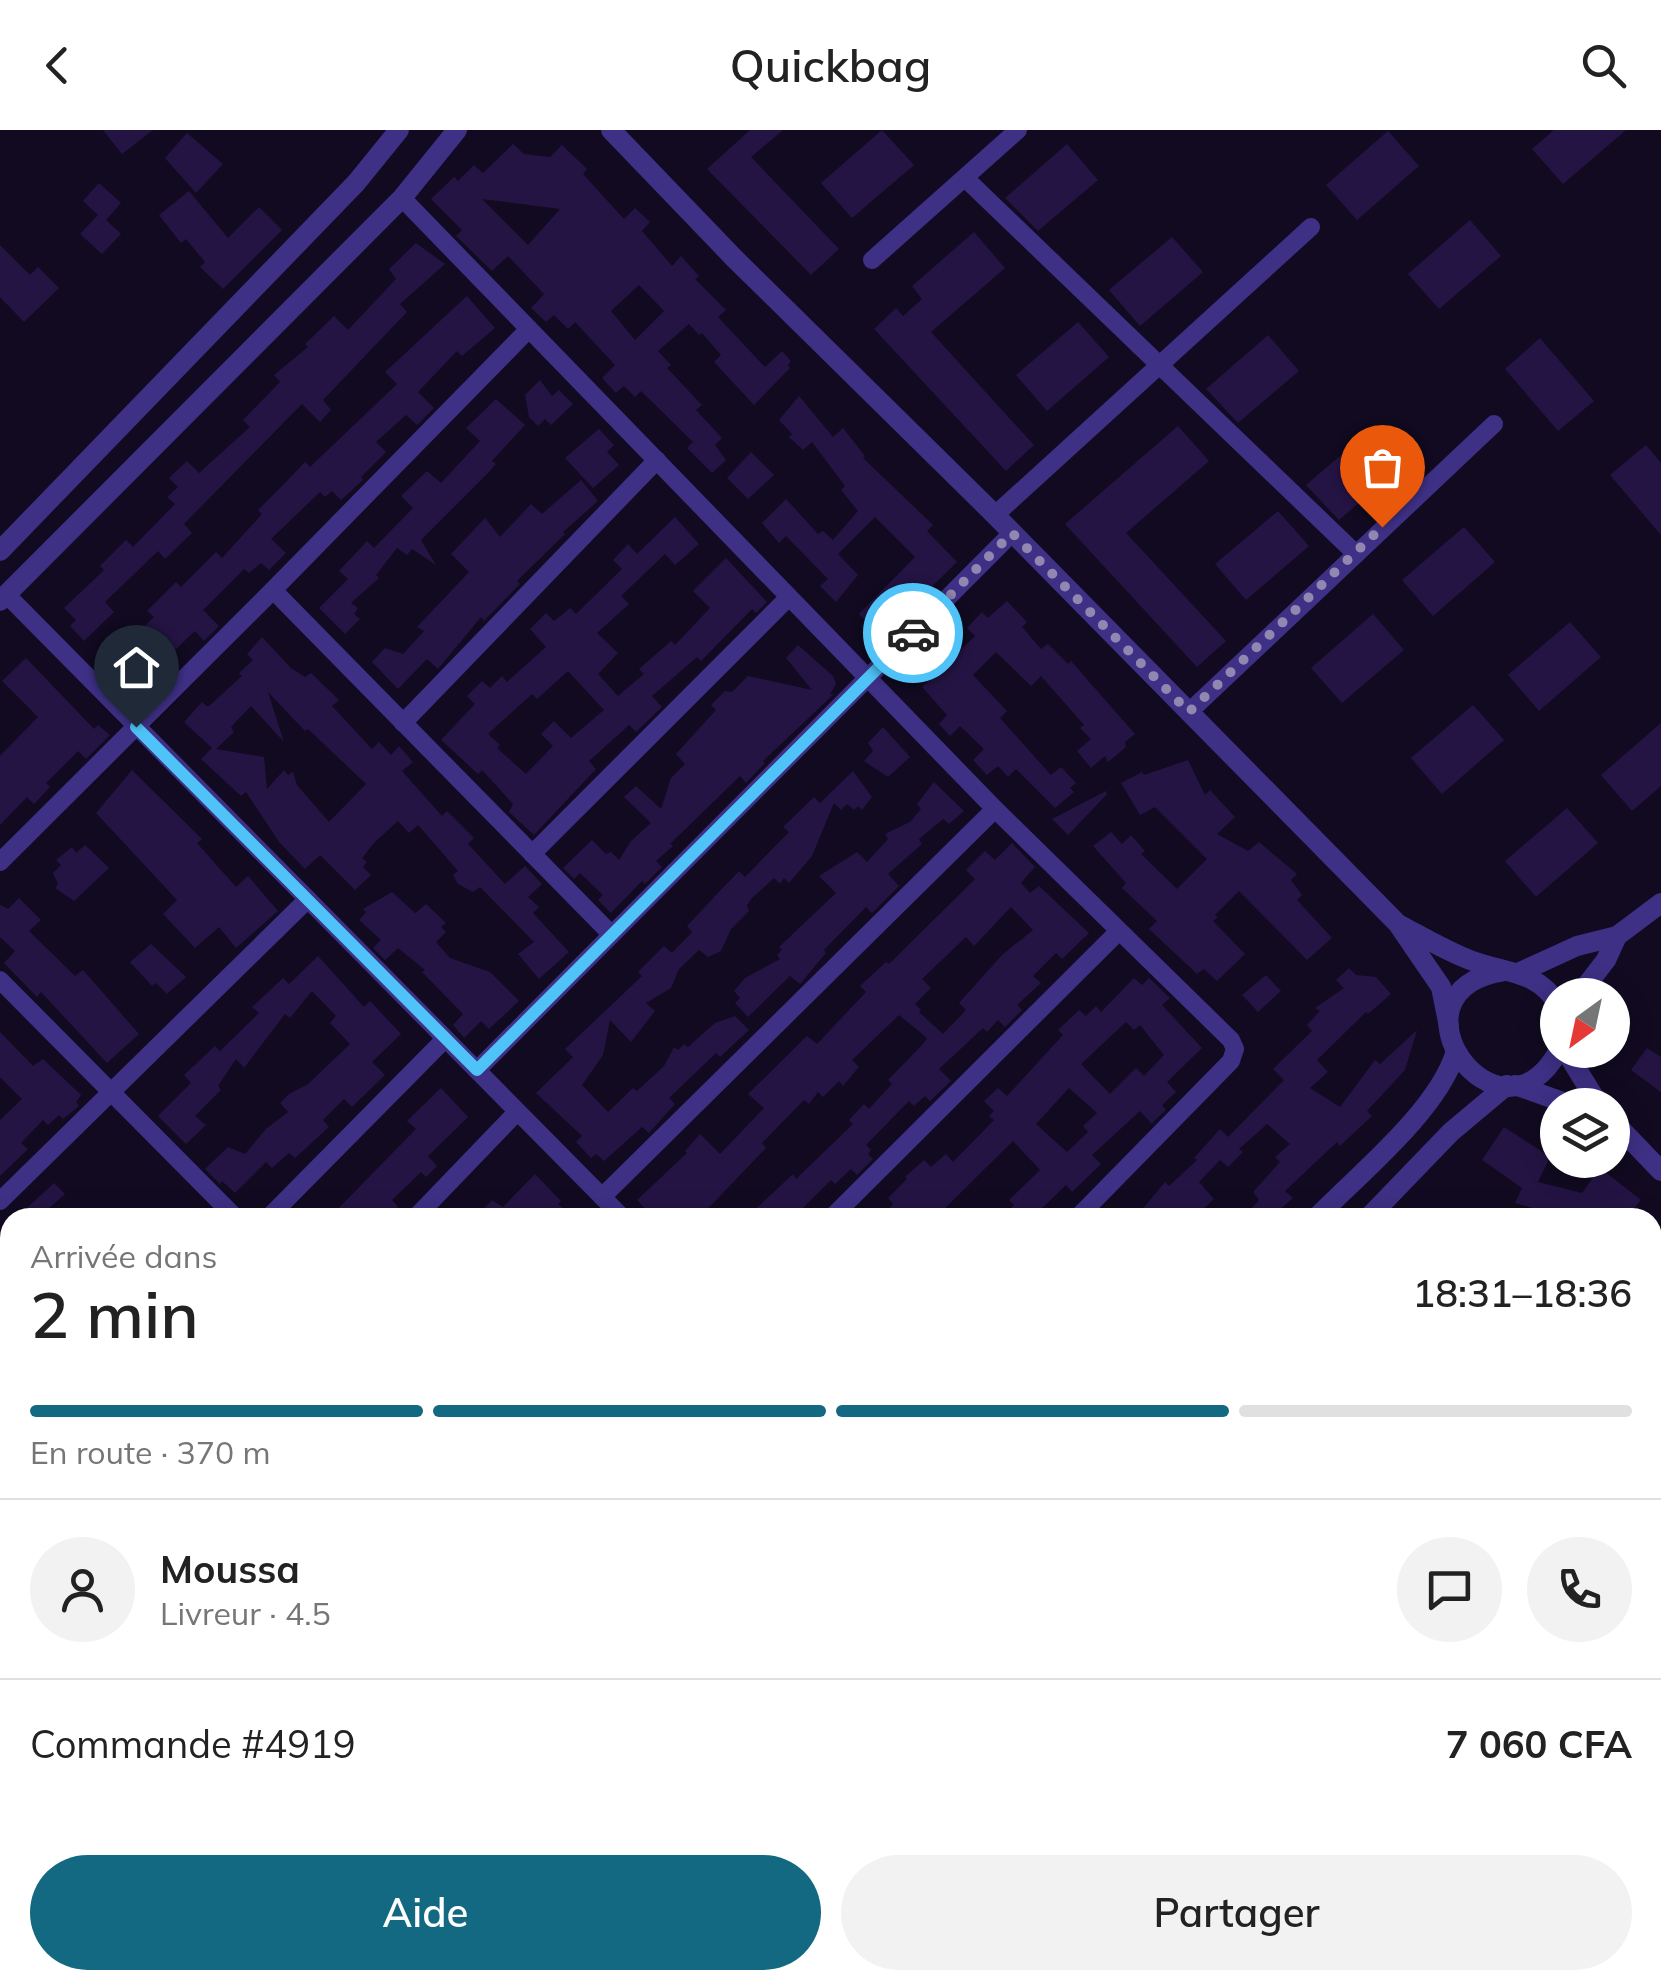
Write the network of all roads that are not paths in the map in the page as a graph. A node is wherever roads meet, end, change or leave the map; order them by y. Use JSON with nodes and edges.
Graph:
{"nodes":[{"id":1,"x":399,"y":130,"type":"edge"},
{"id":2,"x":458,"y":130,"type":"edge"},
{"id":3,"x":1018,"y":130,"type":"edge"},
{"id":4,"x":610,"y":131,"type":"edge"},
{"id":5,"x":966,"y":178,"type":"junction"},
{"id":6,"x":402,"y":198,"type":"junction"},
{"id":7,"x":1310,"y":228,"type":"dead end"},
{"id":8,"x":872,"y":260,"type":"dead end"},
{"id":9,"x":530,"y":329,"type":"junction"},
{"id":10,"x":1158,"y":364,"type":"junction"},
{"id":11,"x":1494,"y":424,"type":"dead end"},
{"id":12,"x":657,"y":460,"type":"junction"},
{"id":13,"x":994,"y":515,"type":"junction"},
{"id":14,"x":1012,"y":533,"type":"junction"},
{"id":15,"x":0,"y":551,"type":"edge"},
{"id":16,"x":1354,"y":552,"type":"junction"},
{"id":17,"x":274,"y":590,"type":"junction"},
{"id":18,"x":789,"y":597,"type":"junction"},
{"id":19,"x":3,"y":598,"type":"edge"},
{"id":20,"x":868,"y":678,"type":"junction"},
{"id":21,"x":1189,"y":712,"type":"junction"},
{"id":22,"x":403,"y":723,"type":"junction"},
{"id":23,"x":136,"y":727,"type":"junction"},
{"id":24,"x":995,"y":809,"type":"junction"},
{"id":25,"x":532,"y":854,"type":"junction"},
{"id":26,"x":0,"y":862,"type":"edge"},
{"id":27,"x":308,"y":899,"type":"junction"},
{"id":28,"x":1661,"y":904,"type":"edge"},
{"id":29,"x":1398,"y":924,"type":"junction"},
{"id":30,"x":1118,"y":932,"type":"junction"},
{"id":31,"x":611,"y":934,"type":"junction"},
{"id":32,"x":1618,"y":936,"type":"junction"},
{"id":33,"x":1511,"y":972,"type":"junction"},
{"id":34,"x":1592,"y":978,"type":"edge"},
{"id":35,"x":0,"y":980,"type":"edge"},
{"id":36,"x":1540,"y":984,"type":"edge"},
{"id":37,"x":1449,"y":1027,"type":"junction"},
{"id":38,"x":444,"y":1039,"type":"junction"},
{"id":39,"x":1455,"y":1054,"type":"junction"},
{"id":40,"x":1546,"y":1068,"type":"edge"},
{"id":41,"x":477,"y":1070,"type":"junction"},
{"id":42,"x":1511,"y":1085,"type":"junction"},
{"id":43,"x":111,"y":1092,"type":"junction"},
{"id":44,"x":1540,"y":1095,"type":"edge"},
{"id":45,"x":518,"y":1112,"type":"junction"},
{"id":46,"x":1630,"y":1141,"type":"edge"},
{"id":47,"x":1630,"y":1142,"type":"edge"},
{"id":48,"x":1633,"y":1144,"type":"junction"},
{"id":49,"x":1661,"y":1171,"type":"edge"},
{"id":50,"x":602,"y":1197,"type":"junction"},
{"id":51,"x":0,"y":1200,"type":"edge"},
{"id":52,"x":226,"y":1208,"type":"edge"},
{"id":53,"x":278,"y":1208,"type":"edge"},
{"id":54,"x":425,"y":1208,"type":"edge"},
{"id":55,"x":613,"y":1208,"type":"edge"},
{"id":56,"x":841,"y":1208,"type":"edge"},
{"id":57,"x":1087,"y":1208,"type":"edge"},
{"id":58,"x":1326,"y":1208,"type":"edge"},
{"id":59,"x":1378,"y":1208,"type":"edge"}],
"edges":[{"from":1,"to":15,"type":"street"},
{"from":2,"to":6,"type":"street"},
{"from":3,"to":5,"type":"street"},
{"from":4,"to":13,"type":"street"},
{"from":5,"to":8,"type":"street"},
{"from":5,"to":10,"type":"street"},
{"from":6,"to":9,"type":"street"},
{"from":6,"to":19,"type":"street"},
{"from":7,"to":10,"type":"street"},
{"from":9,"to":12,"type":"street"},
{"from":9,"to":17,"type":"street"},
{"from":10,"to":13,"type":"street"},
{"from":10,"to":16,"type":"street"},
{"from":11,"to":16,"type":"street"},
{"from":12,"to":18,"type":"street"},
{"from":12,"to":22,"type":"street"},
{"from":13,"to":14,"type":"street"},
{"from":14,"to":20,"type":"street"},
{"from":14,"to":21,"type":"street"},
{"from":16,"to":21,"type":"street"},
{"from":17,"to":22,"type":"street"},
{"from":17,"to":23,"type":"street"},
{"from":18,"to":20,"type":"street"},
{"from":18,"to":25,"type":"street"},
{"from":19,"to":23,"type":"street"},
{"from":20,"to":24,"type":"street"},
{"from":20,"to":31,"type":"street"},
{"from":21,"to":29,"type":"street"},
{"from":22,"to":25,"type":"street"},
{"from":23,"to":26,"type":"street"},
{"from":23,"to":27,"type":"street"},
{"from":24,"to":30,"type":"street"},
{"from":24,"to":50,"type":"street"},
{"from":25,"to":31,"type":"street"},
{"from":27,"to":38,"type":"street"},
{"from":27,"to":43,"type":"street"},
{"from":28,"to":32,"type":"street"},
{"from":29,"to":33,"type":"street"},
{"from":29,"to":37,"type":"street"},
{"from":30,"to":56,"type":"street"},
{"from":30,"to":57,"type":"street"},
{"from":31,"to":41,"type":"street"},
{"from":32,"to":33,"type":"street"},
{"from":32,"to":34,"type":"street"},
{"from":33,"to":36,"type":"street"},
{"from":33,"to":37,"type":"street"},
{"from":35,"to":43,"type":"street"},
{"from":37,"to":39,"type":"street"},
{"from":38,"to":41,"type":"street"},
{"from":38,"to":53,"type":"street"},
{"from":39,"to":42,"type":"street"},
{"from":39,"to":58,"type":"street"},
{"from":40,"to":42,"type":"street"},
{"from":41,"to":45,"type":"street"},
{"from":42,"to":44,"type":"street"},
{"from":42,"to":59,"type":"street"},
{"from":43,"to":51,"type":"street"},
{"from":43,"to":52,"type":"street"},
{"from":45,"to":50,"type":"street"},
{"from":45,"to":54,"type":"street"},
{"from":46,"to":48,"type":"street"},
{"from":47,"to":48,"type":"street"},
{"from":48,"to":49,"type":"street"},
{"from":50,"to":55,"type":"street"}]}
